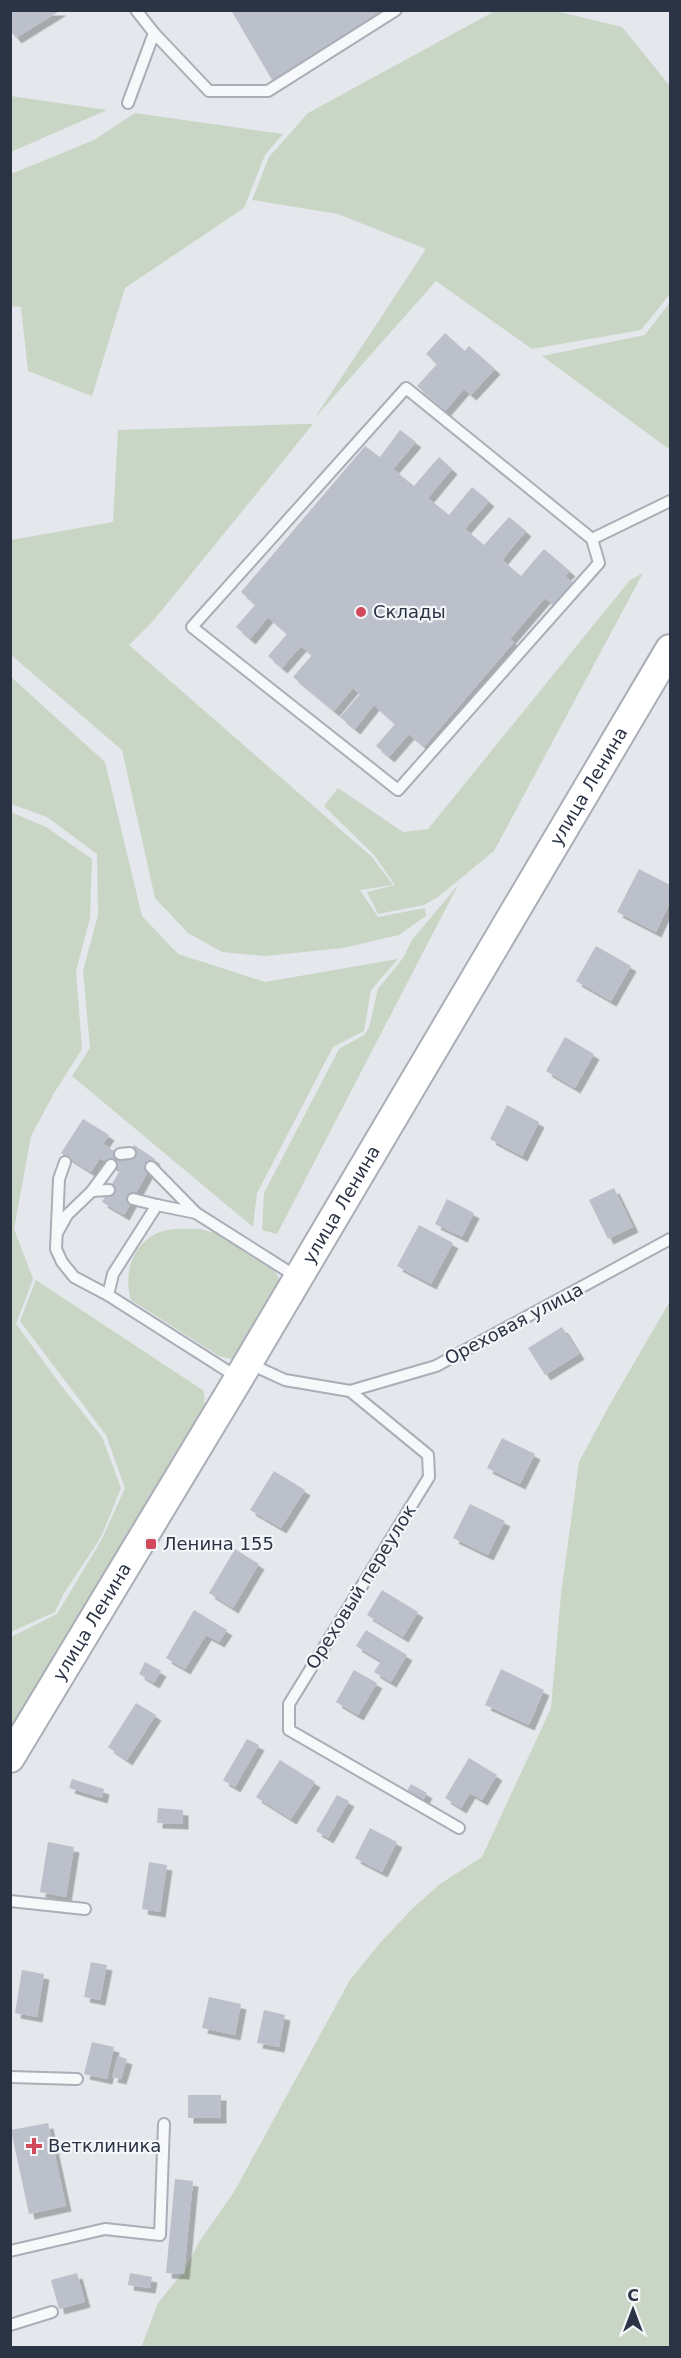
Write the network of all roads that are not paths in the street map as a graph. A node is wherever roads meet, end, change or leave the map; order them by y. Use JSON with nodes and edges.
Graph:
{"nodes":[{"id":1,"x":136,"y":10,"type":"edge"},
{"id":2,"x":396,"y":10,"type":"edge"},
{"id":3,"x":154,"y":33,"type":"junction"},
{"id":4,"x":128,"y":103,"type":"dead end"},
{"id":5,"x":670,"y":501,"type":"edge"},
{"id":6,"x":592,"y":539,"type":"junction"},
{"id":7,"x":670,"y":649,"type":"edge"},
{"id":8,"x":65,"y":1162,"type":"dead end"},
{"id":9,"x":111,"y":1165,"type":"dead end"},
{"id":10,"x":151,"y":1167,"type":"dead end"},
{"id":11,"x":109,"y":1190,"type":"dead end"},
{"id":12,"x":92,"y":1191,"type":"junction"},
{"id":13,"x":133,"y":1199,"type":"dead end"},
{"id":14,"x":157,"y":1205,"type":"junction"},
{"id":15,"x":196,"y":1213,"type":"junction"},
{"id":16,"x":57,"y":1233,"type":"junction"},
{"id":17,"x":670,"y":1239,"type":"edge"},
{"id":18,"x":297,"y":1277,"type":"junction"},
{"id":19,"x":108,"y":1295,"type":"junction"},
{"id":20,"x":244,"y":1370,"type":"junction"},
{"id":21,"x":350,"y":1391,"type":"junction"},
{"id":22,"x":10,"y":1758,"type":"edge"},
{"id":23,"x":459,"y":1828,"type":"dead end"},
{"id":24,"x":10,"y":1901,"type":"edge"},
{"id":25,"x":85,"y":1909,"type":"dead end"},
{"id":26,"x":10,"y":2078,"type":"edge"},
{"id":27,"x":77,"y":2079,"type":"dead end"},
{"id":28,"x":164,"y":2124,"type":"dead end"},
{"id":29,"x":10,"y":2251,"type":"edge"},
{"id":30,"x":52,"y":2312,"type":"dead end"},
{"id":31,"x":10,"y":2325,"type":"edge"}],
"edges":[{"from":1,"to":3,"type":"lane"},
{"from":2,"to":3,"type":"lane"},
{"from":3,"to":4,"type":"lane"},
{"from":5,"to":6,"type":"lane"},
{"from":6,"to":6,"type":"lane"},
{"from":7,"to":18,"type":"main road","name":"улица Ленина"},
{"from":8,"to":16,"type":"lane","name":"Ореховый переулок"},
{"from":9,"to":12,"type":"lane"},
{"from":10,"to":15,"type":"lane"},
{"from":11,"to":12,"type":"lane"},
{"from":12,"to":16,"type":"lane"},
{"from":13,"to":14,"type":"lane"},
{"from":14,"to":15,"type":"lane"},
{"from":14,"to":19,"type":"lane"},
{"from":15,"to":18,"type":"lane"},
{"from":16,"to":19,"type":"lane","name":"Ореховый переулок"},
{"from":17,"to":21,"type":"lane","name":"Ореховая улица"},
{"from":18,"to":20,"type":"main road","name":"улица Ленина"},
{"from":19,"to":20,"type":"lane","name":"Ореховый переулок"},
{"from":20,"to":21,"type":"lane","name":"Ореховый переулок"},
{"from":20,"to":22,"type":"main road","name":"улица Ленина"},
{"from":21,"to":23,"type":"lane","name":"Ореховый переулок"},
{"from":24,"to":25,"type":"lane"},
{"from":26,"to":27,"type":"lane"},
{"from":28,"to":29,"type":"lane"},
{"from":30,"to":31,"type":"lane"}]}
